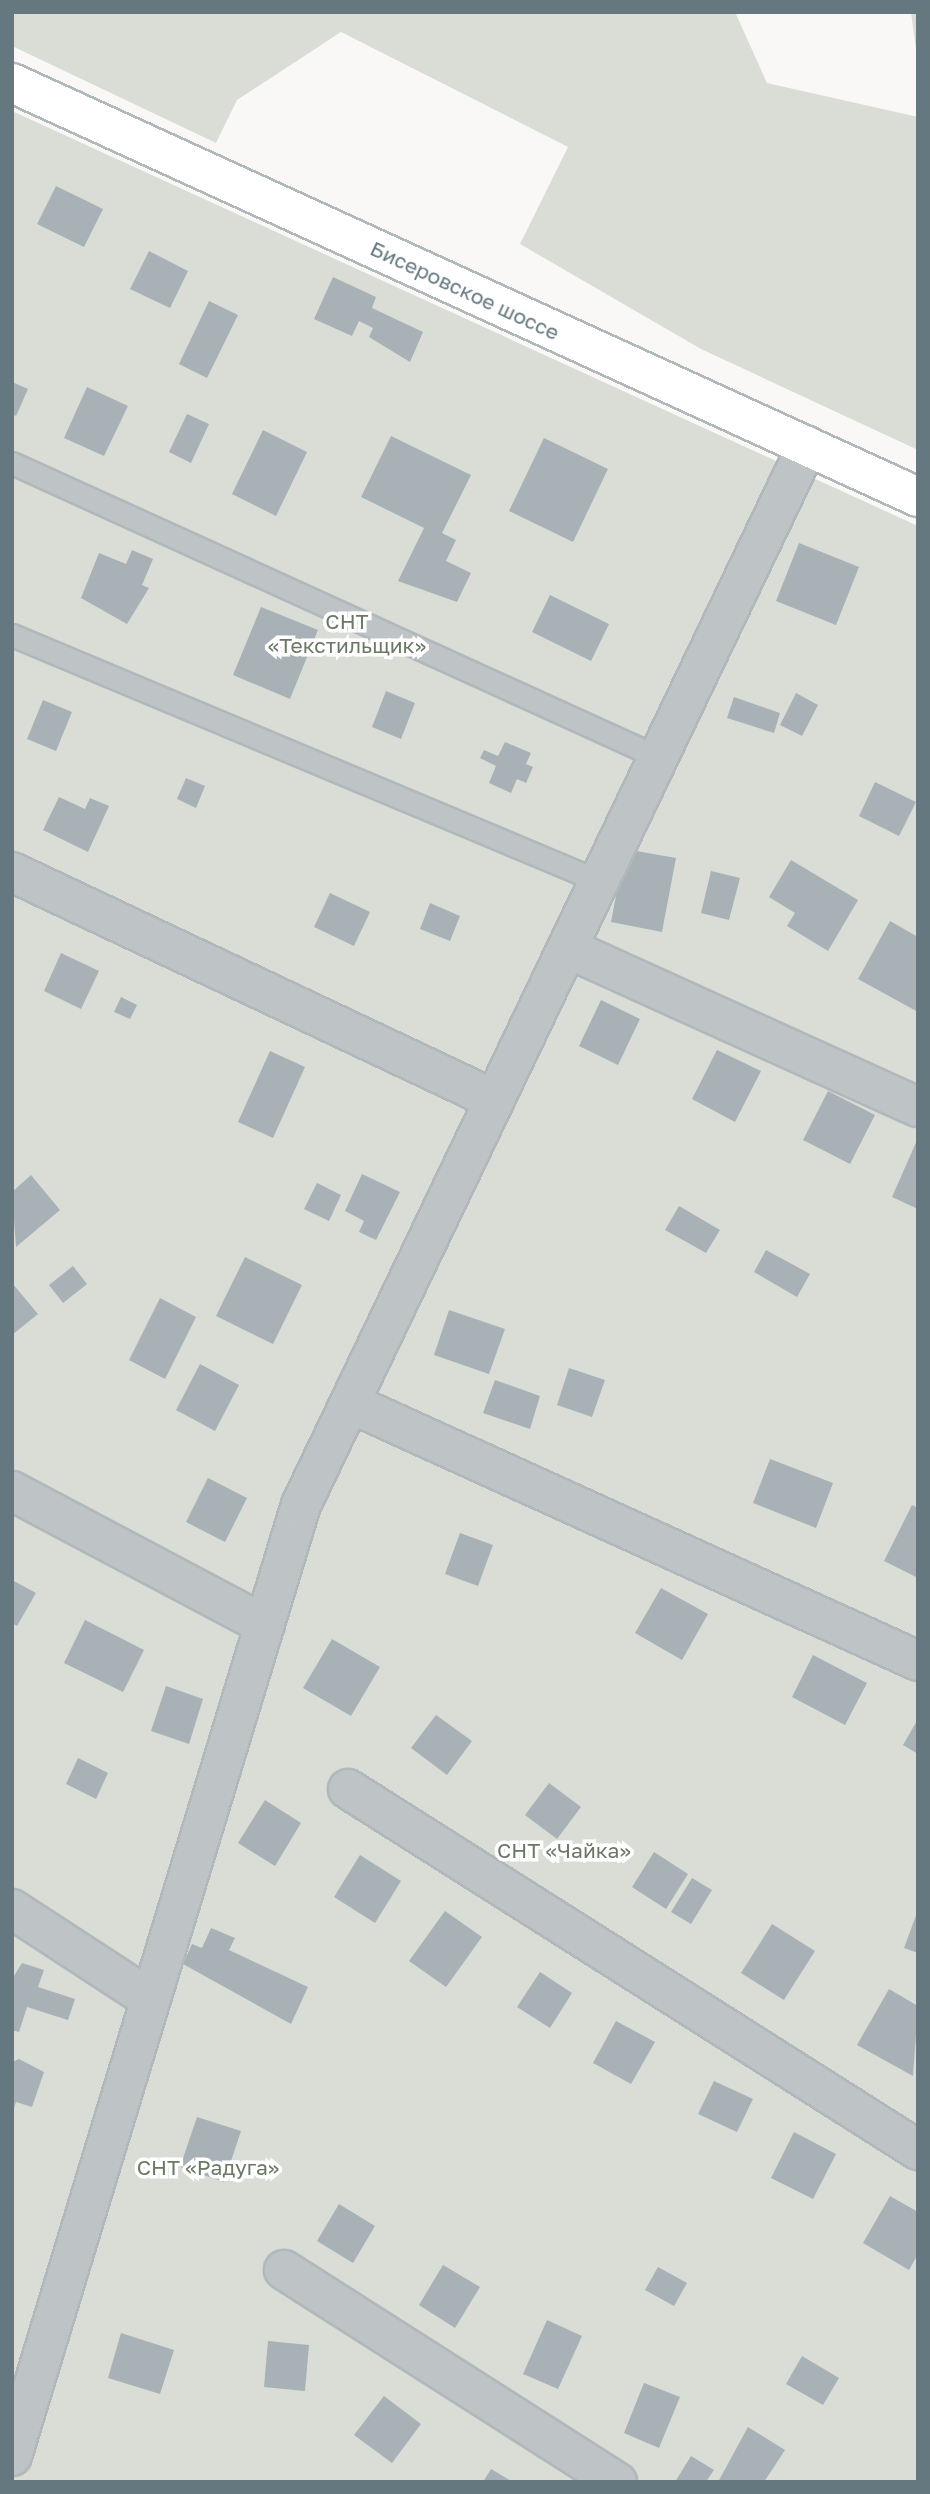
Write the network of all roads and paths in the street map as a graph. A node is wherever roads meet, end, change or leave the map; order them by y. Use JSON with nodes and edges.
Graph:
{"nodes":[{"id":1,"x":12,"y":83,"type":"edge"},
{"id":2,"x":807,"y":446,"type":"junction"},
{"id":3,"x":12,"y":463,"type":"edge"},
{"id":4,"x":918,"y":497,"type":"edge"},
{"id":5,"x":12,"y":635,"type":"edge"},
{"id":6,"x":659,"y":757,"type":"junction"},
{"id":7,"x":12,"y":872,"type":"edge"},
{"id":8,"x":599,"y":881,"type":"junction"},
{"id":9,"x":567,"y":948,"type":"junction"},
{"id":10,"x":495,"y":1100,"type":"junction"},
{"id":11,"x":918,"y":1107,"type":"edge"},
{"id":12,"x":350,"y":1403,"type":"junction"},
{"id":13,"x":12,"y":1491,"type":"edge"},
{"id":14,"x":265,"y":1625,"type":"junction"},
{"id":15,"x":918,"y":1661,"type":"edge"},
{"id":16,"x":348,"y":1789,"type":"dead end"},
{"id":17,"x":12,"y":1909,"type":"edge"},
{"id":18,"x":150,"y":1999,"type":"junction"},
{"id":19,"x":918,"y":2150,"type":"edge"},
{"id":20,"x":284,"y":2270,"type":"dead end"},
{"id":21,"x":12,"y":2456,"type":"edge"},
{"id":22,"x":617,"y":2482,"type":"edge"}],
"edges":[{"from":1,"to":2,"type":"main road","name":"Бисеровское шоссе"},
{"from":2,"to":4,"type":"main road","name":"Бисеровское шоссе"},
{"from":2,"to":6,"type":"street"},
{"from":3,"to":6,"type":"lane"},
{"from":5,"to":8,"type":"lane"},
{"from":6,"to":8,"type":"street"},
{"from":7,"to":10,"type":"street"},
{"from":8,"to":9,"type":"street"},
{"from":9,"to":10,"type":"street"},
{"from":9,"to":11,"type":"street"},
{"from":10,"to":12,"type":"street"},
{"from":12,"to":14,"type":"street"},
{"from":12,"to":15,"type":"street"},
{"from":13,"to":14,"type":"street"},
{"from":14,"to":18,"type":"street"},
{"from":16,"to":19,"type":"street"},
{"from":17,"to":18,"type":"street"},
{"from":18,"to":21,"type":"street"},
{"from":20,"to":22,"type":"street"}]}
